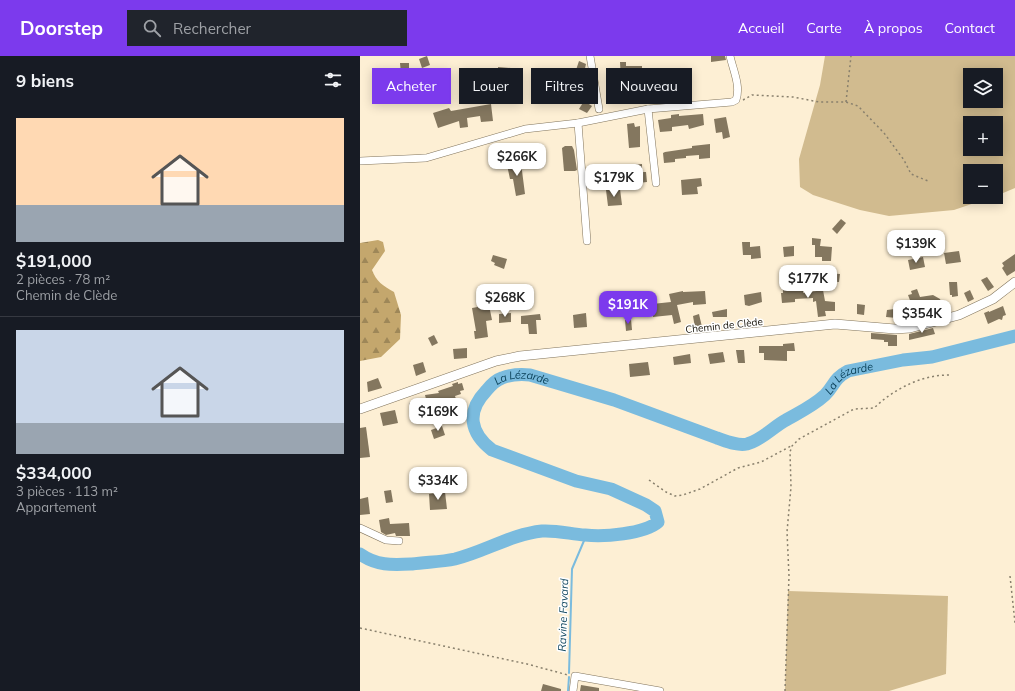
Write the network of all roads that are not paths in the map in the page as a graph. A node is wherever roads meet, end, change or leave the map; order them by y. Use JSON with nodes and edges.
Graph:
{"nodes":[{"id":1,"x":590,"y":56,"type":"edge"},
{"id":2,"x":730,"y":56,"type":"edge"},
{"id":3,"x":599,"y":109,"type":"dead end"},
{"id":4,"x":648,"y":109,"type":"junction"},
{"id":5,"x":578,"y":123,"type":"junction"},
{"id":6,"x":360,"y":161,"type":"edge"},
{"id":7,"x":656,"y":183,"type":"dead end"},
{"id":8,"x":587,"y":241,"type":"dead end"},
{"id":9,"x":1015,"y":282,"type":"edge"},
{"id":10,"x":360,"y":409,"type":"edge"},
{"id":11,"x":360,"y":528,"type":"edge"},
{"id":12,"x":399,"y":541,"type":"dead end"},
{"id":13,"x":573,"y":691,"type":"edge"},
{"id":14,"x":660,"y":691,"type":"edge"}],
"edges":[{"from":1,"to":3,"type":"street"},
{"from":2,"to":4,"type":"street"},
{"from":4,"to":5,"type":"street"},
{"from":4,"to":7,"type":"street"},
{"from":5,"to":6,"type":"street"},
{"from":5,"to":8,"type":"street"},
{"from":9,"to":10,"type":"main road","name":"Chemin de Clède"},
{"from":11,"to":12,"type":"street"},
{"from":13,"to":14,"type":"street"}]}
